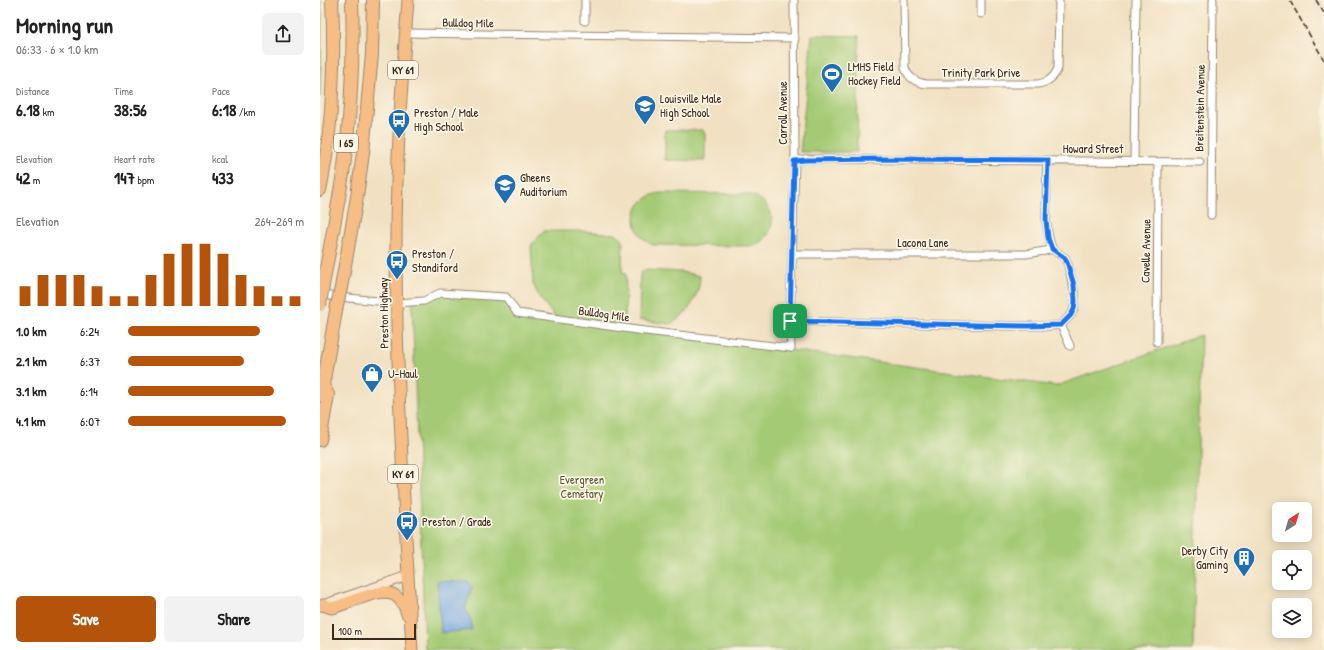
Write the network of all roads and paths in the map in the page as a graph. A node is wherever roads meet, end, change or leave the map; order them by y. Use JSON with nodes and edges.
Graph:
{"nodes":[{"id":1,"x":332,"y":0,"type":"edge"},
{"id":2,"x":352,"y":0,"type":"edge"},
{"id":3,"x":373,"y":0,"type":"edge"},
{"id":4,"x":408,"y":0,"type":"edge"},
{"id":5,"x":585,"y":0,"type":"edge"},
{"id":6,"x":794,"y":0,"type":"edge"},
{"id":7,"x":904,"y":0,"type":"edge"},
{"id":8,"x":981,"y":0,"type":"edge"},
{"id":9,"x":1059,"y":0,"type":"edge"},
{"id":10,"x":1136,"y":0,"type":"edge"},
{"id":11,"x":1213,"y":0,"type":"edge"},
{"id":12,"x":981,"y":14,"type":"dead end"},
{"id":13,"x":586,"y":21,"type":"dead end"},
{"id":14,"x":405,"y":33,"type":"junction"},
{"id":15,"x":795,"y":38,"type":"junction"},
{"id":16,"x":1048,"y":160,"type":"junction"},
{"id":17,"x":1134,"y":160,"type":"junction"},
{"id":18,"x":794,"y":161,"type":"junction"},
{"id":19,"x":1158,"y":162,"type":"junction"},
{"id":20,"x":1200,"y":162,"type":"dead end"},
{"id":21,"x":320,"y":190,"type":"edge"},
{"id":22,"x":1211,"y":215,"type":"dead end"},
{"id":23,"x":1052,"y":249,"type":"junction"},
{"id":24,"x":792,"y":254,"type":"junction"},
{"id":25,"x":322,"y":290,"type":"edge"},
{"id":26,"x":397,"y":303,"type":"junction"},
{"id":27,"x":320,"y":305,"type":"edge"},
{"id":28,"x":790,"y":321,"type":"junction"},
{"id":29,"x":1061,"y":325,"type":"junction"},
{"id":30,"x":1157,"y":342,"type":"dead end"},
{"id":31,"x":1070,"y":346,"type":"dead end"},
{"id":32,"x":322,"y":390,"type":"edge"},
{"id":33,"x":320,"y":440,"type":"edge"},
{"id":34,"x":408,"y":576,"type":"junction"},
{"id":35,"x":321,"y":605,"type":"edge"},
{"id":36,"x":410,"y":624,"type":"junction"},
{"id":37,"x":412,"y":650,"type":"edge"}],
"edges":[{"from":1,"to":21,"type":"highway","number":"I 65"},
{"from":2,"to":25,"type":"highway","number":"I 65"},
{"from":3,"to":32,"type":"highway","bridge":true},
{"from":4,"to":14,"type":"main road","name":"Preston Highway","number":"KY 61"},
{"from":5,"to":13,"type":"street"},
{"from":6,"to":15,"type":"street","name":"Carroll Avenue"},
{"from":7,"to":9,"type":"street","name":"Trinity Park Drive"},
{"from":8,"to":12,"type":"street"},
{"from":10,"to":17,"type":"street"},
{"from":11,"to":22,"type":"street","name":"Breitenstein Avenue"},
{"from":14,"to":15,"type":"street","name":"Bulldog Mile"},
{"from":14,"to":26,"type":"main road","name":"Preston Highway","number":"KY 61"},
{"from":15,"to":18,"type":"street","name":"Carroll Avenue"},
{"from":16,"to":17,"type":"street","name":"Howard Street"},
{"from":16,"to":18,"type":"street","name":"Howard Street"},
{"from":16,"to":23,"type":"street"},
{"from":17,"to":19,"type":"street","name":"Howard Street"},
{"from":18,"to":24,"type":"street","name":"Carroll Avenue"},
{"from":19,"to":20,"type":"street","name":"Howard Street"},
{"from":19,"to":30,"type":"street","name":"Cavelle Avenue"},
{"from":23,"to":24,"type":"street","name":"Lacona Lane"},
{"from":23,"to":29,"type":"street"},
{"from":24,"to":28,"type":"street","name":"Carroll Avenue"},
{"from":25,"to":26,"type":"street"},
{"from":25,"to":27,"type":"highway","number":"I 65","bridge":true},
{"from":26,"to":28,"type":"street","name":"Bulldog Mile"},
{"from":26,"to":34,"type":"main road","name":"Preston Highway","number":"KY 61"},
{"from":28,"to":29,"type":"street"},
{"from":29,"to":31,"type":"street"},
{"from":32,"to":33,"type":"highway"},
{"from":34,"to":35,"type":"main road"},
{"from":34,"to":36,"type":"main road","name":"Preston Highway","number":"KY 61"},
{"from":35,"to":36,"type":"main road"},
{"from":36,"to":37,"type":"main road","name":"Preston Highway","number":"KY 61"}]}
